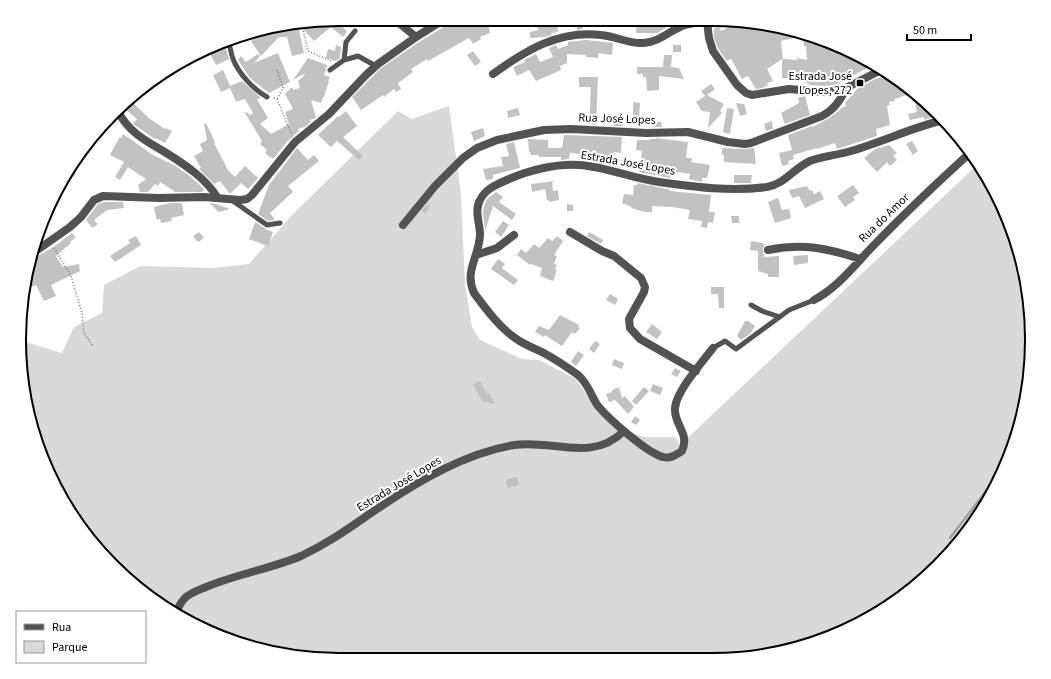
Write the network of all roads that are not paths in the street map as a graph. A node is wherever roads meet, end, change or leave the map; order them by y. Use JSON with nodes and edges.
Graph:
{"nodes":[{"id":1,"x":403,"y":26,"type":"edge"},
{"id":2,"x":433,"y":26,"type":"edge"},
{"id":3,"x":682,"y":26,"type":"edge"},
{"id":4,"x":706,"y":26,"type":"edge"},
{"id":5,"x":355,"y":31,"type":"dead end"},
{"id":6,"x":416,"y":37,"type":"junction"},
{"id":7,"x":230,"y":46,"type":"edge"},
{"id":8,"x":344,"y":60,"type":"junction"},
{"id":9,"x":376,"y":66,"type":"junction"},
{"id":10,"x":330,"y":70,"type":"dead end"},
{"id":11,"x":876,"y":73,"type":"edge"},
{"id":12,"x":493,"y":74,"type":"dead end"},
{"id":13,"x":846,"y":88,"type":"junction"},
{"id":14,"x":267,"y":97,"type":"road end"},
{"id":15,"x":120,"y":116,"type":"edge"},
{"id":16,"x":936,"y":122,"type":"edge"},
{"id":17,"x":966,"y":157,"type":"edge"},
{"id":18,"x":217,"y":197,"type":"junction"},
{"id":19,"x":231,"y":199,"type":"junction"},
{"id":20,"x":280,"y":223,"type":"dead end"},
{"id":21,"x":403,"y":224,"type":"dead end"},
{"id":22,"x":570,"y":232,"type":"dead end"},
{"id":23,"x":514,"y":235,"type":"dead end"},
{"id":24,"x":40,"y":248,"type":"edge"},
{"id":25,"x":768,"y":250,"type":"dead end"},
{"id":26,"x":476,"y":255,"type":"junction"},
{"id":27,"x":860,"y":259,"type":"junction"},
{"id":28,"x":814,"y":300,"type":"joint"},
{"id":29,"x":751,"y":305,"type":"dead end"},
{"id":30,"x":780,"y":317,"type":"junction"},
{"id":31,"x":713,"y":348,"type":"joint"},
{"id":32,"x":696,"y":371,"type":"junction"},
{"id":33,"x":624,"y":431,"type":"junction"},
{"id":34,"x":179,"y":608,"type":"edge"}],
"edges":[{"from":1,"to":6,"type":"street"},
{"from":2,"to":6,"type":"street"},
{"from":3,"to":12,"type":"street"},
{"from":4,"to":13,"type":"street"},
{"from":5,"to":8,"type":"lane"},
{"from":6,"to":9,"type":"street"},
{"from":7,"to":14,"type":"lane"},
{"from":8,"to":9,"type":"lane"},
{"from":8,"to":10,"type":"lane"},
{"from":9,"to":19,"type":"street"},
{"from":11,"to":13,"type":"street"},
{"from":13,"to":21,"type":"street","name":"Rua José Lopes"},
{"from":15,"to":18,"type":"street"},
{"from":16,"to":26,"type":"street","name":"Estrada José Lopes"},
{"from":17,"to":27,"type":"street","name":"Rua do Amor"},
{"from":18,"to":19,"type":"street"},
{"from":18,"to":24,"type":"street"},
{"from":19,"to":20,"type":"lane"},
{"from":22,"to":32,"type":"street"},
{"from":23,"to":26,"type":"street"},
{"from":25,"to":27,"type":"street"},
{"from":26,"to":33,"type":"street","name":"Estrada José Lopes"},
{"from":27,"to":28,"type":"street","name":"Rua do Amor"},
{"from":28,"to":30,"type":"lane"},
{"from":29,"to":30,"type":"lane"},
{"from":30,"to":31,"type":"lane"},
{"from":31,"to":32,"type":"street"},
{"from":32,"to":33,"type":"street"},
{"from":33,"to":34,"type":"street","name":"Estrada José Lopes"}]}
